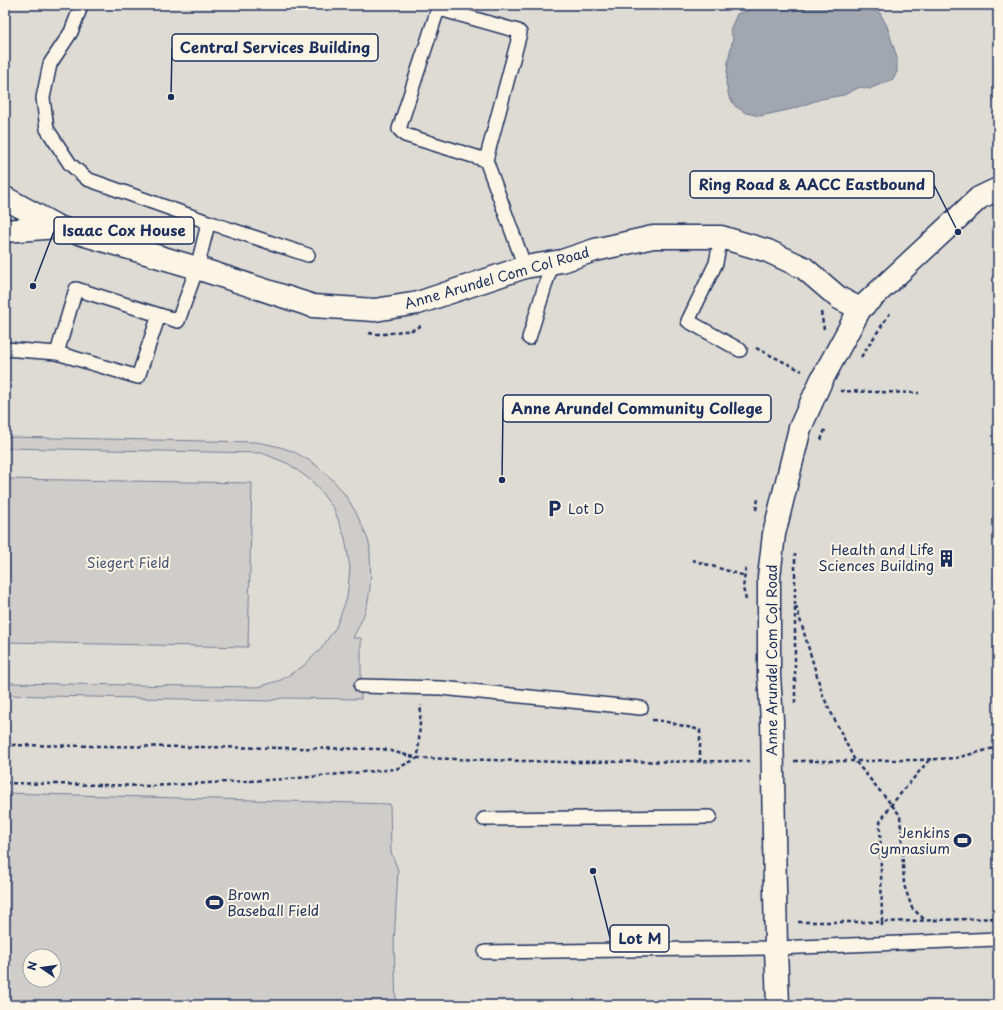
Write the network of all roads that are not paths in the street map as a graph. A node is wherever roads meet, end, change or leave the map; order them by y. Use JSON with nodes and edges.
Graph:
{"nodes":[{"id":1,"x":79,"y":5,"type":"edge"},
{"id":2,"x":486,"y":160,"type":"junction"},
{"id":3,"x":998,"y":189,"type":"edge"},
{"id":4,"x":5,"y":198,"type":"edge"},
{"id":5,"x":208,"y":222,"type":"junction"},
{"id":6,"x":58,"y":227,"type":"junction"},
{"id":7,"x":5,"y":230,"type":"edge"},
{"id":8,"x":721,"y":237,"type":"junction"},
{"id":9,"x":308,"y":255,"type":"dead end"},
{"id":10,"x":552,"y":263,"type":"junction"},
{"id":11,"x":526,"y":267,"type":"junction"},
{"id":12,"x":197,"y":268,"type":"junction"},
{"id":13,"x":860,"y":309,"type":"junction"},
{"id":14,"x":159,"y":315,"type":"junction"},
{"id":15,"x":529,"y":338,"type":"dead end"},
{"id":16,"x":5,"y":349,"type":"edge"},
{"id":17,"x":740,"y":350,"type":"dead end"},
{"id":18,"x":57,"y":353,"type":"junction"},
{"id":19,"x":361,"y":686,"type":"dead end"},
{"id":20,"x":642,"y":708,"type":"dead end"},
{"id":21,"x":710,"y":817,"type":"dead end"},
{"id":22,"x":484,"y":819,"type":"dead end"},
{"id":23,"x":998,"y":938,"type":"edge"},
{"id":24,"x":776,"y":948,"type":"junction"},
{"id":25,"x":485,"y":952,"type":"dead end"},
{"id":26,"x":778,"y":1005,"type":"edge"}],
"edges":[{"from":1,"to":5,"type":"lane"},
{"from":2,"to":2,"type":"lane"},
{"from":2,"to":11,"type":"lane"},
{"from":3,"to":13,"type":"street","name":"Anne Arundel Com Col Road"},
{"from":4,"to":6,"type":"street"},
{"from":5,"to":9,"type":"lane"},
{"from":5,"to":12,"type":"lane"},
{"from":6,"to":7,"type":"street","name":"Anne Arundel Com Col Road"},
{"from":6,"to":12,"type":"street","name":"Anne Arundel Com Col Road"},
{"from":8,"to":10,"type":"street","name":"Anne Arundel Com Col Road"},
{"from":8,"to":13,"type":"street","name":"Anne Arundel Com Col Road"},
{"from":8,"to":17,"type":"lane"},
{"from":10,"to":11,"type":"street","name":"Anne Arundel Com Col Road"},
{"from":10,"to":15,"type":"lane"},
{"from":11,"to":12,"type":"street","name":"Anne Arundel Com Col Road"},
{"from":12,"to":14,"type":"lane"},
{"from":13,"to":24,"type":"street","name":"Anne Arundel Com Col Road"},
{"from":14,"to":18,"type":"lane"},
{"from":14,"to":18,"type":"lane"},
{"from":16,"to":18,"type":"lane"},
{"from":19,"to":20,"type":"lane"},
{"from":21,"to":22,"type":"lane"},
{"from":23,"to":24,"type":"lane"},
{"from":24,"to":25,"type":"lane"},
{"from":24,"to":26,"type":"street","name":"Anne Arundel Com Col Road"}]}
